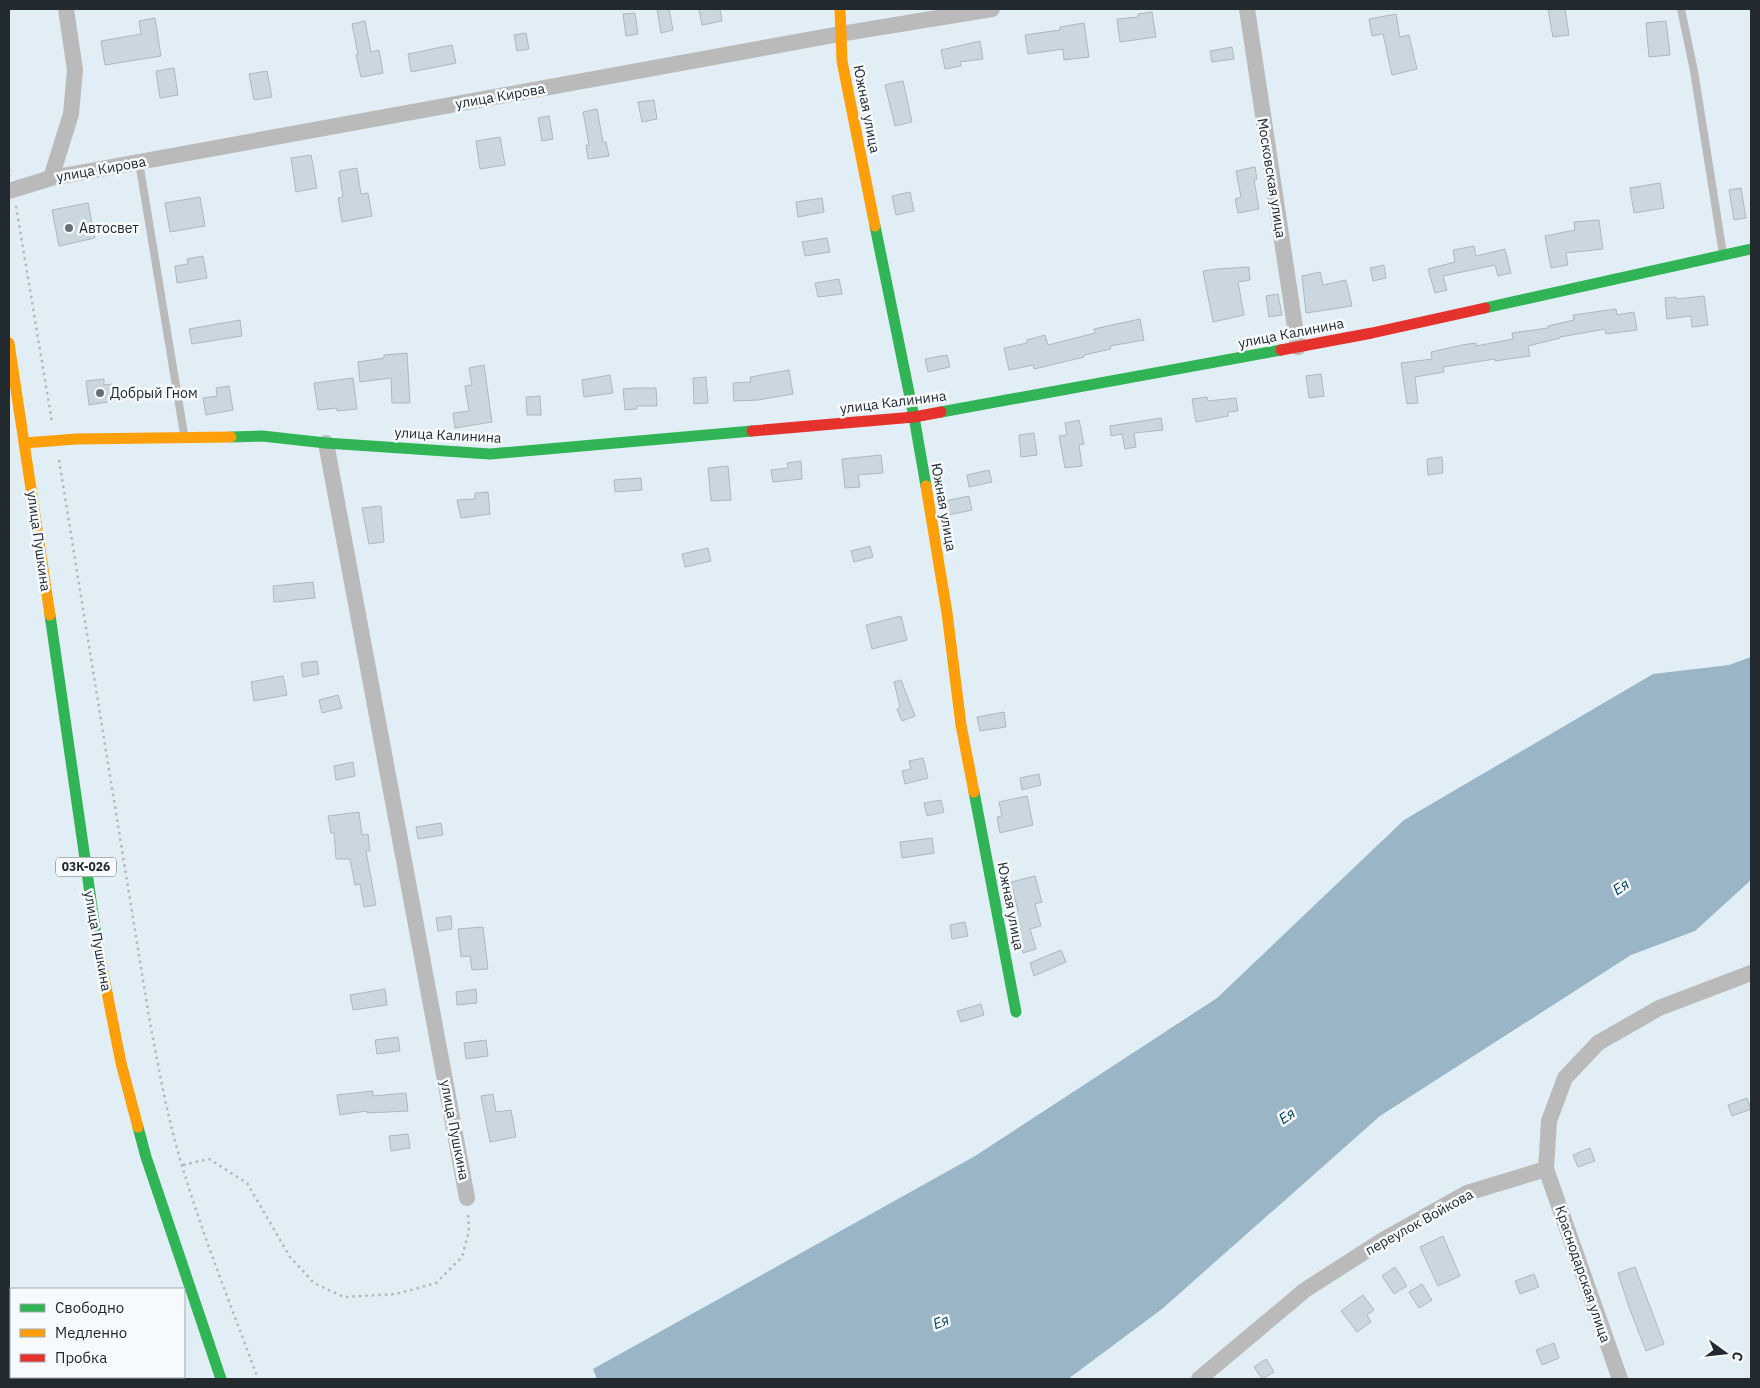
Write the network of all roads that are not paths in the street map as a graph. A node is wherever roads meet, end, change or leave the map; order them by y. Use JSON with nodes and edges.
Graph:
{"nodes":[{"id":1,"x":66,"y":9,"type":"edge"},
{"id":2,"x":840,"y":9,"type":"edge"},
{"id":3,"x":992,"y":9,"type":"edge"},
{"id":4,"x":1247,"y":9,"type":"edge"},
{"id":5,"x":1680,"y":9,"type":"edge"},
{"id":6,"x":840,"y":34,"type":"junction"},
{"id":7,"x":139,"y":162,"type":"junction"},
{"id":8,"x":51,"y":178,"type":"junction"},
{"id":9,"x":11,"y":191,"type":"edge"},
{"id":10,"x":1751,"y":250,"type":"edge"},
{"id":11,"x":1724,"y":256,"type":"junction"},
{"id":12,"x":9,"y":342,"type":"edge"},
{"id":13,"x":1298,"y":347,"type":"junction"},
{"id":14,"x":914,"y":417,"type":"junction"},
{"id":15,"x":184,"y":437,"type":"junction"},
{"id":16,"x":25,"y":443,"type":"junction"},
{"id":17,"x":326,"y":443,"type":"junction"},
{"id":18,"x":1751,"y":972,"type":"edge"},
{"id":19,"x":1016,"y":1012,"type":"dead end"},
{"id":20,"x":1546,"y":1170,"type":"junction"},
{"id":21,"x":467,"y":1198,"type":"road end"},
{"id":22,"x":221,"y":1379,"type":"edge"},
{"id":23,"x":1199,"y":1379,"type":"edge"},
{"id":24,"x":1620,"y":1379,"type":"edge"}],
"edges":[{"from":1,"to":8,"type":"street"},
{"from":2,"to":6,"type":"street","name":"Южная улица"},
{"from":3,"to":6,"type":"street","name":"улица Кирова"},
{"from":4,"to":13,"type":"street","name":"Московская улица"},
{"from":5,"to":11,"type":"lane"},
{"from":6,"to":7,"type":"street","name":"улица Кирова"},
{"from":6,"to":14,"type":"street","name":"Южная улица"},
{"from":7,"to":8,"type":"street","name":"улица Кирова"},
{"from":7,"to":15,"type":"lane"},
{"from":8,"to":9,"type":"street","name":"улица Кирова"},
{"from":10,"to":11,"type":"street","name":"улица Калинина"},
{"from":11,"to":13,"type":"street","name":"улица Калинина"},
{"from":12,"to":16,"type":"street","name":"улица Пушкина","number":"03К-026"},
{"from":13,"to":14,"type":"street","name":"улица Калинина"},
{"from":14,"to":17,"type":"street","name":"улица Калинина"},
{"from":14,"to":19,"type":"street","name":"Южная улица"},
{"from":15,"to":16,"type":"street","name":"улица Калинина"},
{"from":15,"to":17,"type":"street","name":"улица Калинина"},
{"from":16,"to":22,"type":"street","name":"улица Пушкина","number":"03К-026"},
{"from":17,"to":21,"type":"street","name":"улица Пушкина"},
{"from":18,"to":20,"type":"street"},
{"from":20,"to":23,"type":"street","name":"переулок Войкова"},
{"from":20,"to":24,"type":"street","name":"Краснодарская улица"}]}
